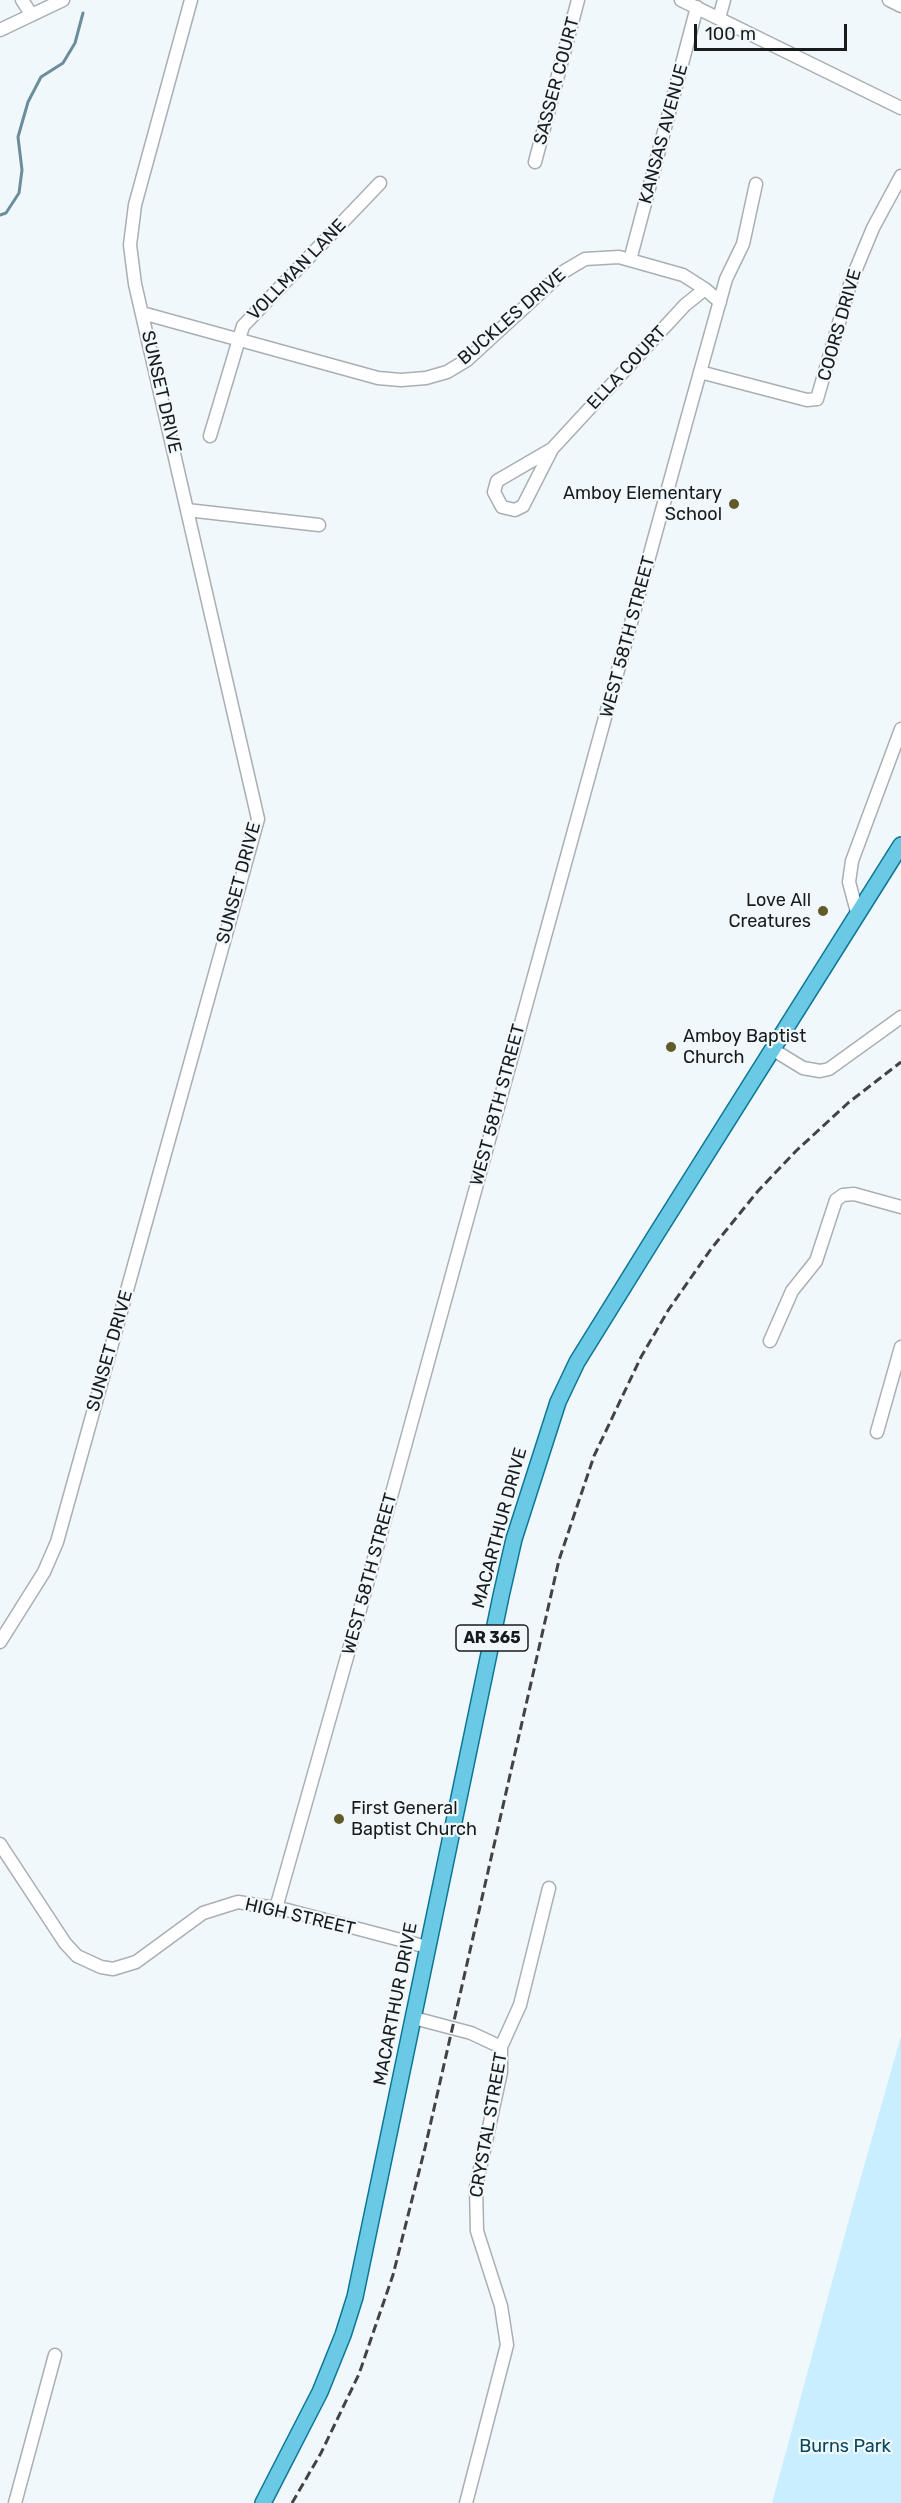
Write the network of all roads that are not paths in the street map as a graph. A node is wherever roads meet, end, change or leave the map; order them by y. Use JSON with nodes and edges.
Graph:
{"nodes":[{"id":1,"x":22,"y":0,"type":"edge"},
{"id":2,"x":63,"y":0,"type":"edge"},
{"id":3,"x":191,"y":0,"type":"edge"},
{"id":4,"x":578,"y":0,"type":"edge"},
{"id":5,"x":681,"y":0,"type":"edge"},
{"id":6,"x":724,"y":0,"type":"edge"},
{"id":7,"x":889,"y":0,"type":"edge"},
{"id":8,"x":901,"y":6,"type":"edge"},
{"id":9,"x":697,"y":7,"type":"junction"},
{"id":10,"x":31,"y":14,"type":"junction"},
{"id":11,"x":719,"y":18,"type":"junction"},
{"id":12,"x":0,"y":30,"type":"edge"},
{"id":13,"x":901,"y":108,"type":"edge"},
{"id":14,"x":535,"y":162,"type":"dead end"},
{"id":15,"x":901,"y":176,"type":"edge"},
{"id":16,"x":380,"y":183,"type":"dead end"},
{"id":17,"x":756,"y":184,"type":"dead end"},
{"id":18,"x":630,"y":260,"type":"junction"},
{"id":19,"x":705,"y":289,"type":"junction"},
{"id":20,"x":720,"y":302,"type":"junction"},
{"id":21,"x":142,"y":313,"type":"junction"},
{"id":22,"x":238,"y":338,"type":"junction"},
{"id":23,"x":700,"y":372,"type":"junction"},
{"id":24,"x":210,"y":436,"type":"dead end"},
{"id":25,"x":552,"y":449,"type":"junction"},
{"id":26,"x":187,"y":510,"type":"junction"},
{"id":27,"x":319,"y":525,"type":"dead end"},
{"id":28,"x":901,"y":729,"type":"edge"},
{"id":29,"x":901,"y":845,"type":"edge"},
{"id":30,"x":857,"y":912,"type":"junction"},
{"id":31,"x":901,"y":1017,"type":"edge"},
{"id":32,"x":772,"y":1049,"type":"junction"},
{"id":33,"x":901,"y":1207,"type":"edge"},
{"id":34,"x":770,"y":1341,"type":"dead end"},
{"id":35,"x":901,"y":1347,"type":"edge"},
{"id":36,"x":877,"y":1432,"type":"dead end"},
{"id":37,"x":0,"y":1642,"type":"edge"},
{"id":38,"x":0,"y":1844,"type":"edge"},
{"id":39,"x":549,"y":1888,"type":"dead end"},
{"id":40,"x":276,"y":1908,"type":"junction"},
{"id":41,"x":427,"y":1947,"type":"junction"},
{"id":42,"x":414,"y":2018,"type":"junction"},
{"id":43,"x":501,"y":2048,"type":"junction"},
{"id":44,"x":55,"y":2355,"type":"dead end"},
{"id":45,"x":15,"y":2503,"type":"edge"},
{"id":46,"x":263,"y":2503,"type":"edge"},
{"id":47,"x":466,"y":2503,"type":"edge"}],
"edges":[{"from":1,"to":10,"type":"street"},
{"from":2,"to":10,"type":"street"},
{"from":3,"to":21,"type":"street","name":"SUNSET DRIVE"},
{"from":4,"to":14,"type":"street","name":"SASSER COURT"},
{"from":5,"to":9,"type":"street"},
{"from":6,"to":11,"type":"street"},
{"from":7,"to":8,"type":"street"},
{"from":9,"to":11,"type":"street"},
{"from":9,"to":18,"type":"street","name":"KANSAS AVENUE"},
{"from":10,"to":12,"type":"street"},
{"from":11,"to":13,"type":"street"},
{"from":15,"to":23,"type":"street","name":"COORS DRIVE"},
{"from":16,"to":22,"type":"street","name":"VOLLMAN LANE"},
{"from":17,"to":20,"type":"street","name":"WEST 58TH STREET"},
{"from":18,"to":19,"type":"street","name":"BUCKLES DRIVE"},
{"from":18,"to":22,"type":"street","name":"BUCKLES DRIVE"},
{"from":19,"to":20,"type":"street"},
{"from":19,"to":25,"type":"street","name":"ELLA COURT"},
{"from":20,"to":23,"type":"street","name":"WEST 58TH STREET"},
{"from":21,"to":22,"type":"street","name":"BUCKLES DRIVE"},
{"from":21,"to":26,"type":"street","name":"SUNSET DRIVE"},
{"from":22,"to":24,"type":"street","name":"VOLLMAN LANE"},
{"from":23,"to":40,"type":"street","name":"WEST 58TH STREET"},
{"from":25,"to":25,"type":"street","name":"ELLA COURT"},
{"from":26,"to":27,"type":"street"},
{"from":26,"to":37,"type":"street","name":"SUNSET DRIVE"},
{"from":28,"to":30,"type":"street"},
{"from":29,"to":30,"type":"main road","name":"MACARTHUR DRIVE","number":"AR 365"},
{"from":30,"to":32,"type":"main road","name":"MACARTHUR DRIVE","number":"AR 365"},
{"from":31,"to":32,"type":"street"},
{"from":32,"to":41,"type":"main road","name":"MACARTHUR DRIVE","number":"AR 365"},
{"from":33,"to":34,"type":"street"},
{"from":35,"to":36,"type":"street"},
{"from":38,"to":40,"type":"street","name":"HIGH STREET"},
{"from":39,"to":43,"type":"street","name":"CRYSTAL STREET"},
{"from":40,"to":41,"type":"street","name":"HIGH STREET"},
{"from":41,"to":42,"type":"main road","name":"MACARTHUR DRIVE","number":"AR 365"},
{"from":42,"to":43,"type":"street"},
{"from":42,"to":46,"type":"main road","name":"MACARTHUR DRIVE","number":"AR 365"},
{"from":43,"to":47,"type":"street","name":"CRYSTAL STREET"},
{"from":44,"to":45,"type":"street"}]}
